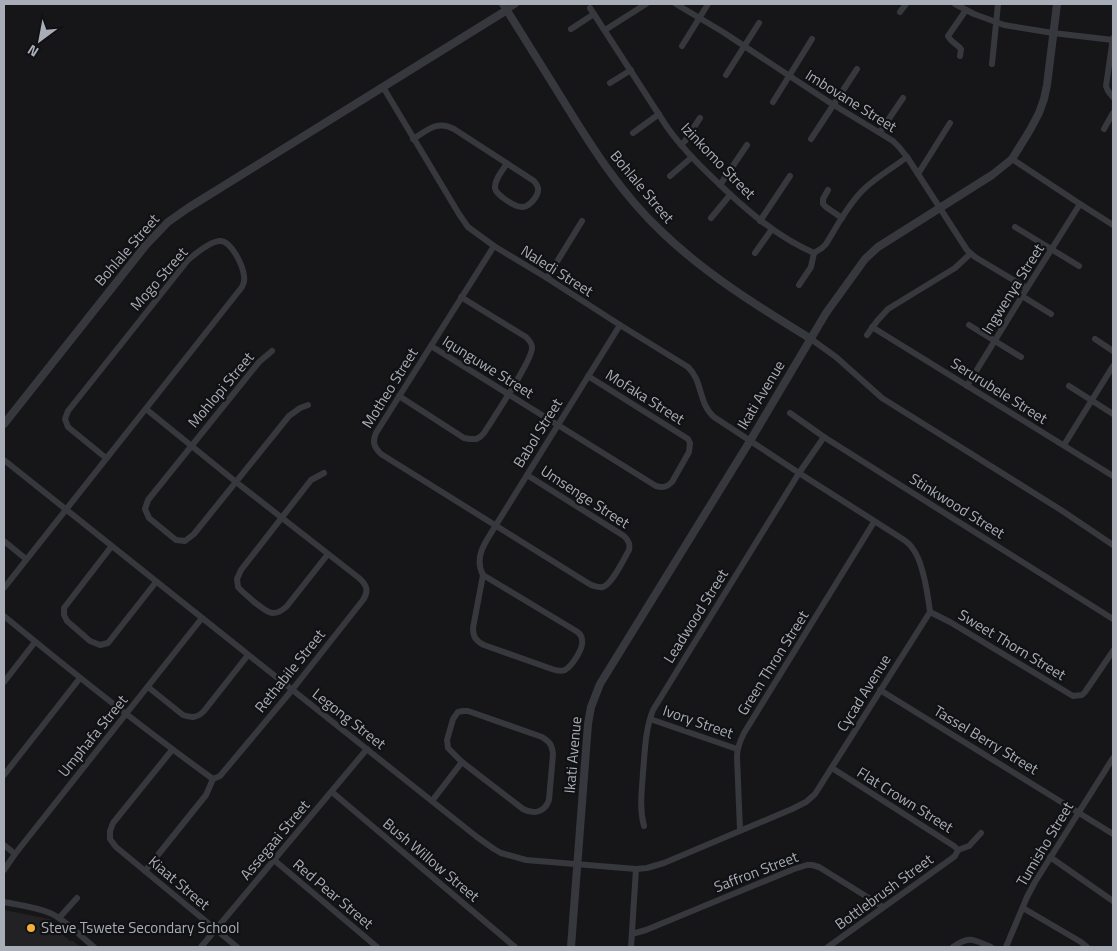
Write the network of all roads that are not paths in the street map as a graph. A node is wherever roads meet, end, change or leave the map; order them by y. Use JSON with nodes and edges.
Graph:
{"nodes":[{"id":1,"x":516,"y":4,"type":"edge"},
{"id":2,"x":646,"y":4,"type":"edge"},
{"id":3,"x":676,"y":4,"type":"edge"},
{"id":4,"x":708,"y":4,"type":"edge"},
{"id":5,"x":906,"y":4,"type":"edge"},
{"id":6,"x":955,"y":4,"type":"edge"},
{"id":7,"x":998,"y":4,"type":"edge"},
{"id":8,"x":1057,"y":4,"type":"edge"},
{"id":9,"x":505,"y":7,"type":"edge"},
{"id":10,"x":966,"y":10,"type":"junction"},
{"id":11,"x":900,"y":12,"type":"dead end"},
{"id":12,"x":699,"y":18,"type":"junction"},
{"id":13,"x":996,"y":22,"type":"junction"},
{"id":14,"x":759,"y":23,"type":"dead end"},
{"id":15,"x":571,"y":29,"type":"dead end"},
{"id":16,"x":605,"y":30,"type":"junction"},
{"id":17,"x":1053,"y":33,"type":"junction"},
{"id":18,"x":812,"y":39,"type":"dead end"},
{"id":19,"x":1113,"y":39,"type":"edge"},
{"id":20,"x":682,"y":46,"type":"dead end"},
{"id":21,"x":745,"y":47,"type":"junction"},
{"id":22,"x":960,"y":56,"type":"dead end"},
{"id":23,"x":992,"y":64,"type":"dead end"},
{"id":24,"x":631,"y":70,"type":"junction"},
{"id":25,"x":857,"y":70,"type":"dead end"},
{"id":26,"x":726,"y":75,"type":"dead end"},
{"id":27,"x":789,"y":76,"type":"junction"},
{"id":28,"x":610,"y":83,"type":"dead end"},
{"id":29,"x":383,"y":87,"type":"junction"},
{"id":30,"x":1113,"y":96,"type":"edge"},
{"id":31,"x":902,"y":98,"type":"dead end"},
{"id":32,"x":773,"y":102,"type":"dead end"},
{"id":33,"x":834,"y":105,"type":"junction"},
{"id":34,"x":659,"y":114,"type":"junction"},
{"id":35,"x":1113,"y":114,"type":"edge"},
{"id":36,"x":700,"y":118,"type":"dead end"},
{"id":37,"x":950,"y":123,"type":"dead end"},
{"id":38,"x":1104,"y":129,"type":"dead end"},
{"id":39,"x":880,"y":132,"type":"junction"},
{"id":40,"x":632,"y":133,"type":"dead end"},
{"id":41,"x":413,"y":139,"type":"junction"},
{"id":42,"x":811,"y":139,"type":"dead end"},
{"id":43,"x":681,"y":145,"type":"junction"},
{"id":44,"x":747,"y":145,"type":"dead end"},
{"id":45,"x":692,"y":157,"type":"junction"},
{"id":46,"x":907,"y":157,"type":"junction"},
{"id":47,"x":1012,"y":159,"type":"junction"},
{"id":48,"x":507,"y":163,"type":"junction"},
{"id":49,"x":918,"y":174,"type":"junction"},
{"id":50,"x":670,"y":176,"type":"dead end"},
{"id":51,"x":790,"y":176,"type":"dead end"},
{"id":52,"x":720,"y":185,"type":"junction"},
{"id":53,"x":828,"y":190,"type":"dead end"},
{"id":54,"x":730,"y":195,"type":"junction"},
{"id":55,"x":1080,"y":204,"type":"junction"},
{"id":56,"x":940,"y":207,"type":"junction"},
{"id":57,"x":712,"y":218,"type":"dead end"},
{"id":58,"x":842,"y":218,"type":"junction"},
{"id":59,"x":582,"y":221,"type":"dead end"},
{"id":60,"x":760,"y":221,"type":"junction"},
{"id":61,"x":1113,"y":225,"type":"edge"},
{"id":62,"x":1015,"y":227,"type":"dead end"},
{"id":63,"x":772,"y":229,"type":"junction"},
{"id":64,"x":494,"y":246,"type":"junction"},
{"id":65,"x":1052,"y":249,"type":"junction"},
{"id":66,"x":755,"y":253,"type":"dead end"},
{"id":67,"x":814,"y":253,"type":"junction"},
{"id":68,"x":970,"y":254,"type":"junction"},
{"id":69,"x":1078,"y":266,"type":"dead end"},
{"id":70,"x":547,"y":278,"type":"junction"},
{"id":71,"x":799,"y":285,"type":"dead end"},
{"id":72,"x":1027,"y":288,"type":"junction"},
{"id":73,"x":1022,"y":296,"type":"junction"},
{"id":74,"x":461,"y":297,"type":"junction"},
{"id":75,"x":1051,"y":314,"type":"dead end"},
{"id":76,"x":620,"y":325,"type":"junction"},
{"id":77,"x":970,"y":325,"type":"dead end"},
{"id":78,"x":872,"y":327,"type":"junction"},
{"id":79,"x":867,"y":335,"type":"dead end"},
{"id":80,"x":811,"y":338,"type":"junction"},
{"id":81,"x":1095,"y":339,"type":"dead end"},
{"id":82,"x":995,"y":340,"type":"junction"},
{"id":83,"x":431,"y":346,"type":"junction"},
{"id":84,"x":272,"y":351,"type":"dead end"},
{"id":85,"x":1113,"y":351,"type":"edge"},
{"id":86,"x":1021,"y":357,"type":"dead end"},
{"id":87,"x":1113,"y":366,"type":"edge"},
{"id":88,"x":588,"y":376,"type":"junction"},
{"id":89,"x":967,"y":386,"type":"junction"},
{"id":90,"x":1069,"y":386,"type":"dead end"},
{"id":91,"x":509,"y":394,"type":"junction"},
{"id":92,"x":399,"y":396,"type":"junction"},
{"id":93,"x":1092,"y":401,"type":"junction"},
{"id":94,"x":308,"y":404,"type":"dead end"},
{"id":95,"x":146,"y":409,"type":"junction"},
{"id":96,"x":790,"y":413,"type":"dead end"},
{"id":97,"x":1113,"y":414,"type":"edge"},
{"id":98,"x":4,"y":424,"type":"edge"},
{"id":99,"x":558,"y":426,"type":"junction"},
{"id":100,"x":824,"y":437,"type":"junction"},
{"id":101,"x":750,"y":441,"type":"junction"},
{"id":102,"x":1064,"y":445,"type":"junction"},
{"id":103,"x":191,"y":446,"type":"junction"},
{"id":104,"x":106,"y":458,"type":"junction"},
{"id":105,"x":4,"y":460,"type":"edge"},
{"id":106,"x":324,"y":473,"type":"dead end"},
{"id":107,"x":798,"y":473,"type":"junction"},
{"id":108,"x":527,"y":475,"type":"junction"},
{"id":109,"x":1113,"y":476,"type":"edge"},
{"id":110,"x":236,"y":482,"type":"junction"},
{"id":111,"x":65,"y":510,"type":"junction"},
{"id":112,"x":282,"y":517,"type":"junction"},
{"id":113,"x":874,"y":522,"type":"junction"},
{"id":114,"x":496,"y":525,"type":"junction"},
{"id":115,"x":4,"y":540,"type":"edge"},
{"id":116,"x":1113,"y":545,"type":"edge"},
{"id":117,"x":111,"y":547,"type":"junction"},
{"id":118,"x":328,"y":554,"type":"junction"},
{"id":119,"x":26,"y":559,"type":"junction"},
{"id":120,"x":483,"y":574,"type":"junction"},
{"id":121,"x":156,"y":582,"type":"junction"},
{"id":122,"x":4,"y":588,"type":"edge"},
{"id":123,"x":930,"y":612,"type":"junction"},
{"id":124,"x":4,"y":616,"type":"edge"},
{"id":125,"x":202,"y":618,"type":"junction"},
{"id":126,"x":1113,"y":618,"type":"edge"},
{"id":127,"x":35,"y":642,"type":"junction"},
{"id":128,"x":1113,"y":652,"type":"edge"},
{"id":129,"x":248,"y":655,"type":"junction"},
{"id":130,"x":80,"y":678,"type":"junction"},
{"id":131,"x":4,"y":682,"type":"edge"},
{"id":132,"x":148,"y":687,"type":"junction"},
{"id":133,"x":292,"y":690,"type":"junction"},
{"id":134,"x":880,"y":690,"type":"junction"},
{"id":135,"x":127,"y":714,"type":"junction"},
{"id":136,"x":650,"y":719,"type":"junction"},
{"id":137,"x":367,"y":749,"type":"junction"},
{"id":138,"x":737,"y":749,"type":"junction"},
{"id":139,"x":172,"y":750,"type":"junction"},
{"id":140,"x":462,"y":762,"type":"junction"},
{"id":141,"x":1112,"y":763,"type":"edge"},
{"id":142,"x":832,"y":768,"type":"junction"},
{"id":143,"x":4,"y":776,"type":"edge"},
{"id":144,"x":213,"y":779,"type":"junction"},
{"id":145,"x":332,"y":792,"type":"junction"},
{"id":146,"x":432,"y":801,"type":"junction"},
{"id":147,"x":1079,"y":812,"type":"junction"},
{"id":148,"x":644,"y":826,"type":"dead end"},
{"id":149,"x":740,"y":830,"type":"junction"},
{"id":150,"x":981,"y":833,"type":"dead end"},
{"id":151,"x":1113,"y":834,"type":"edge"},
{"id":152,"x":4,"y":846,"type":"edge"},
{"id":153,"x":956,"y":853,"type":"junction"},
{"id":154,"x":15,"y":854,"type":"junction"},
{"id":155,"x":1050,"y":858,"type":"junction"},
{"id":156,"x":274,"y":860,"type":"junction"},
{"id":157,"x":578,"y":864,"type":"junction"},
{"id":158,"x":636,"y":869,"type":"junction"},
{"id":159,"x":4,"y":870,"type":"edge"},
{"id":160,"x":145,"y":871,"type":"junction"},
{"id":161,"x":77,"y":898,"type":"dead end"},
{"id":162,"x":1113,"y":901,"type":"edge"},
{"id":163,"x":4,"y":902,"type":"edge"},
{"id":164,"x":883,"y":907,"type":"junction"},
{"id":165,"x":1023,"y":908,"type":"junction"},
{"id":166,"x":59,"y":918,"type":"junction"},
{"id":167,"x":216,"y":930,"type":"junction"},
{"id":168,"x":632,"y":934,"type":"junction"},
{"id":169,"x":94,"y":947,"type":"edge"},
{"id":170,"x":201,"y":947,"type":"edge"},
{"id":171,"x":237,"y":947,"type":"edge"},
{"id":172,"x":377,"y":947,"type":"edge"},
{"id":173,"x":515,"y":947,"type":"edge"},
{"id":174,"x":571,"y":947,"type":"edge"},
{"id":175,"x":630,"y":947,"type":"edge"},
{"id":176,"x":828,"y":947,"type":"edge"},
{"id":177,"x":953,"y":947,"type":"edge"},
{"id":178,"x":991,"y":947,"type":"edge"},
{"id":179,"x":1006,"y":947,"type":"edge"},
{"id":180,"x":1087,"y":947,"type":"edge"}],
"edges":[{"from":1,"to":9,"type":"street"},
{"from":2,"to":16,"type":"street"},
{"from":3,"to":12,"type":"street","name":"Imbovane Street"},
{"from":4,"to":12,"type":"street"},
{"from":5,"to":11,"type":"street"},
{"from":6,"to":10,"type":"street"},
{"from":7,"to":13,"type":"street"},
{"from":8,"to":17,"type":"street","name":"Ikati Avenue"},
{"from":9,"to":29,"type":"street","name":"Bohlale Street"},
{"from":9,"to":80,"type":"street","name":"Bohlale Street"},
{"from":10,"to":13,"type":"street"},
{"from":10,"to":22,"type":"street"},
{"from":12,"to":20,"type":"street"},
{"from":12,"to":21,"type":"street","name":"Imbovane Street"},
{"from":13,"to":17,"type":"street"},
{"from":13,"to":23,"type":"street"},
{"from":14,"to":21,"type":"street"},
{"from":15,"to":16,"type":"street","name":"Izinkomo Street"},
{"from":16,"to":24,"type":"street","name":"Izinkomo Street"},
{"from":17,"to":19,"type":"street"},
{"from":17,"to":47,"type":"street","name":"Ikati Avenue"},
{"from":18,"to":27,"type":"street"},
{"from":19,"to":30,"type":"street"},
{"from":21,"to":26,"type":"street"},
{"from":21,"to":27,"type":"street","name":"Imbovane Street"},
{"from":24,"to":28,"type":"street"},
{"from":24,"to":34,"type":"street","name":"Izinkomo Street"},
{"from":25,"to":33,"type":"street"},
{"from":27,"to":32,"type":"street"},
{"from":27,"to":33,"type":"street","name":"Imbovane Street"},
{"from":29,"to":41,"type":"street","name":"Naledi Street"},
{"from":29,"to":98,"type":"street","name":"Bohlale Street"},
{"from":31,"to":39,"type":"street"},
{"from":33,"to":39,"type":"street","name":"Imbovane Street"},
{"from":33,"to":42,"type":"street"},
{"from":34,"to":40,"type":"street"},
{"from":34,"to":43,"type":"street","name":"Izinkomo Street"},
{"from":35,"to":38,"type":"street"},
{"from":36,"to":43,"type":"street"},
{"from":37,"to":49,"type":"street"},
{"from":39,"to":46,"type":"street","name":"Imbovane Street"},
{"from":41,"to":48,"type":"street"},
{"from":41,"to":64,"type":"street","name":"Naledi Street"},
{"from":43,"to":45,"type":"street","name":"Izinkomo Street"},
{"from":44,"to":52,"type":"street"},
{"from":45,"to":50,"type":"street"},
{"from":45,"to":52,"type":"street","name":"Izinkomo Street"},
{"from":46,"to":49,"type":"street","name":"Imbovane Street"},
{"from":46,"to":58,"type":"street"},
{"from":47,"to":55,"type":"street"},
{"from":47,"to":56,"type":"street","name":"Ikati Avenue"},
{"from":48,"to":48,"type":"street"},
{"from":49,"to":56,"type":"street","name":"Imbovane Street"},
{"from":51,"to":60,"type":"street"},
{"from":52,"to":54,"type":"street","name":"Izinkomo Street"},
{"from":53,"to":58,"type":"street"},
{"from":54,"to":57,"type":"street"},
{"from":54,"to":60,"type":"street","name":"Izinkomo Street"},
{"from":55,"to":61,"type":"street"},
{"from":55,"to":65,"type":"street","name":"Ingwenya Street"},
{"from":56,"to":68,"type":"street","name":"Imbovane Street"},
{"from":56,"to":80,"type":"street","name":"Ikati Avenue"},
{"from":58,"to":67,"type":"street"},
{"from":59,"to":70,"type":"street"},
{"from":60,"to":63,"type":"street","name":"Izinkomo Street"},
{"from":62,"to":65,"type":"street"},
{"from":63,"to":66,"type":"street"},
{"from":63,"to":67,"type":"street","name":"Izinkomo Street"},
{"from":64,"to":70,"type":"street","name":"Naledi Street"},
{"from":64,"to":74,"type":"street","name":"Motheo Street"},
{"from":65,"to":69,"type":"street"},
{"from":65,"to":72,"type":"street","name":"Ingwenya Street"},
{"from":67,"to":71,"type":"street"},
{"from":68,"to":72,"type":"street","name":"Imbovane Street"},
{"from":68,"to":78,"type":"street"},
{"from":70,"to":76,"type":"street","name":"Naledi Street"},
{"from":72,"to":73,"type":"street","name":"Ingwenya Street"},
{"from":73,"to":75,"type":"street"},
{"from":73,"to":82,"type":"street","name":"Ingwenya Street"},
{"from":74,"to":83,"type":"street","name":"Motheo Street"},
{"from":74,"to":91,"type":"street"},
{"from":76,"to":88,"type":"street","name":"Babol Street"},
{"from":76,"to":101,"type":"street","name":"Naledi Street"},
{"from":77,"to":82,"type":"street"},
{"from":78,"to":79,"type":"street"},
{"from":78,"to":89,"type":"street","name":"Serurubele Street"},
{"from":80,"to":101,"type":"street","name":"Ikati Avenue"},
{"from":80,"to":116,"type":"street"},
{"from":81,"to":85,"type":"street"},
{"from":82,"to":86,"type":"street"},
{"from":82,"to":89,"type":"street","name":"Ingwenya Street"},
{"from":83,"to":91,"type":"street","name":"Iqunguwe Street"},
{"from":83,"to":92,"type":"street","name":"Motheo Street"},
{"from":84,"to":103,"type":"street","name":"Mohlopi Street"},
{"from":87,"to":93,"type":"street"},
{"from":88,"to":99,"type":"street","name":"Babol Street"},
{"from":88,"to":99,"type":"street","name":"Mofaka Street"},
{"from":89,"to":102,"type":"street","name":"Serurubele Street"},
{"from":90,"to":93,"type":"street"},
{"from":91,"to":92,"type":"street"},
{"from":91,"to":99,"type":"street","name":"Iqunguwe Street"},
{"from":92,"to":114,"type":"street","name":"Motheo Street"},
{"from":93,"to":97,"type":"street"},
{"from":93,"to":102,"type":"street"},
{"from":94,"to":110,"type":"street"},
{"from":95,"to":103,"type":"street","name":"Rethabile Street"},
{"from":95,"to":104,"type":"street","name":"Mogo Street"},
{"from":95,"to":104,"type":"street","name":"Mogo Street"},
{"from":96,"to":100,"type":"street","name":"Stinkwood Street"},
{"from":99,"to":108,"type":"street","name":"Babol Street"},
{"from":100,"to":107,"type":"street","name":"Leadwood Street"},
{"from":100,"to":126,"type":"street","name":"Stinkwood Street"},
{"from":101,"to":107,"type":"street"},
{"from":101,"to":157,"type":"street","name":"Ikati Avenue"},
{"from":102,"to":109,"type":"street","name":"Serurubele Street"},
{"from":103,"to":110,"type":"street","name":"Rethabile Street"},
{"from":103,"to":110,"type":"street","name":"Mohlopi Street"},
{"from":104,"to":111,"type":"street","name":"Mogo Street"},
{"from":105,"to":111,"type":"street","name":"Legong Street"},
{"from":106,"to":112,"type":"street"},
{"from":107,"to":113,"type":"street"},
{"from":107,"to":136,"type":"street","name":"Leadwood Street"},
{"from":108,"to":114,"type":"street","name":"Babol Street"},
{"from":108,"to":114,"type":"street","name":"Umsenge Street"},
{"from":110,"to":112,"type":"street","name":"Rethabile Street"},
{"from":111,"to":117,"type":"street","name":"Legong Street"},
{"from":111,"to":119,"type":"street","name":"Mogo Street"},
{"from":112,"to":118,"type":"street","name":"Rethabile Street"},
{"from":112,"to":118,"type":"street"},
{"from":113,"to":123,"type":"street"},
{"from":113,"to":138,"type":"street","name":"Green Thron Street"},
{"from":114,"to":120,"type":"street","name":"Babol Street"},
{"from":115,"to":119,"type":"street"},
{"from":117,"to":121,"type":"street","name":"Legong Street"},
{"from":117,"to":121,"type":"street"},
{"from":118,"to":133,"type":"street","name":"Rethabile Street"},
{"from":119,"to":122,"type":"street","name":"Mogo Street"},
{"from":120,"to":120,"type":"street"},
{"from":121,"to":125,"type":"street","name":"Legong Street"},
{"from":123,"to":128,"type":"street","name":"Sweet Thorn Street"},
{"from":123,"to":134,"type":"street","name":"Cycad Avenue"},
{"from":124,"to":127,"type":"street"},
{"from":125,"to":129,"type":"street","name":"Legong Street"},
{"from":125,"to":132,"type":"street","name":"Umphafa Street"},
{"from":127,"to":130,"type":"street"},
{"from":127,"to":131,"type":"street"},
{"from":129,"to":132,"type":"street"},
{"from":129,"to":133,"type":"street","name":"Legong Street"},
{"from":130,"to":135,"type":"street"},
{"from":130,"to":143,"type":"street"},
{"from":132,"to":135,"type":"street","name":"Umphafa Street"},
{"from":133,"to":137,"type":"street","name":"Legong Street"},
{"from":133,"to":144,"type":"street","name":"Rethabile Street"},
{"from":134,"to":142,"type":"street","name":"Cycad Avenue"},
{"from":134,"to":147,"type":"street","name":"Tassel Berry Street"},
{"from":135,"to":139,"type":"street"},
{"from":135,"to":154,"type":"street","name":"Umphafa Street"},
{"from":136,"to":138,"type":"street","name":"Ivory Street"},
{"from":136,"to":148,"type":"street","name":"Leadwood Street"},
{"from":137,"to":145,"type":"street","name":"Assegaai Street"},
{"from":137,"to":146,"type":"street","name":"Legong Street"},
{"from":138,"to":149,"type":"street","name":"Green Thron Street"},
{"from":139,"to":144,"type":"street"},
{"from":139,"to":160,"type":"street","name":"Kiaat Street"},
{"from":140,"to":140,"type":"street"},
{"from":140,"to":146,"type":"street"},
{"from":141,"to":147,"type":"street","name":"Tumisho Street"},
{"from":142,"to":149,"type":"street","name":"Cycad Avenue"},
{"from":142,"to":153,"type":"street","name":"Flat Crown Street"},
{"from":144,"to":160,"type":"street","name":"Rethabile Street"},
{"from":145,"to":156,"type":"street","name":"Assegaai Street"},
{"from":145,"to":173,"type":"street","name":"Bush Willow Street"},
{"from":146,"to":157,"type":"street","name":"Legong Street"},
{"from":147,"to":151,"type":"street","name":"Tassel Berry Street"},
{"from":147,"to":155,"type":"street","name":"Tumisho Street"},
{"from":149,"to":158,"type":"street","name":"Cycad Avenue"},
{"from":150,"to":153,"type":"street","name":"Bottlebrush Street"},
{"from":152,"to":154,"type":"street"},
{"from":153,"to":164,"type":"street","name":"Bottlebrush Street"},
{"from":154,"to":159,"type":"street","name":"Umphafa Street"},
{"from":155,"to":162,"type":"street"},
{"from":155,"to":165,"type":"street","name":"Tumisho Street"},
{"from":156,"to":167,"type":"street","name":"Assegaai Street"},
{"from":156,"to":172,"type":"street","name":"Red Pear Street"},
{"from":157,"to":158,"type":"street","name":"Cycad Avenue"},
{"from":157,"to":174,"type":"street","name":"Ikati Avenue"},
{"from":158,"to":168,"type":"street"},
{"from":160,"to":167,"type":"street","name":"Kiaat Street"},
{"from":161,"to":166,"type":"street"},
{"from":163,"to":166,"type":"street"},
{"from":164,"to":168,"type":"street","name":"Saffron Street"},
{"from":164,"to":176,"type":"street","name":"Bottlebrush Street"},
{"from":165,"to":179,"type":"street","name":"Tumisho Street"},
{"from":165,"to":180,"type":"street"},
{"from":166,"to":169,"type":"street"},
{"from":167,"to":170,"type":"street","name":"Assegaai Street"},
{"from":167,"to":171,"type":"street","name":"Kiaat Street"},
{"from":168,"to":175,"type":"street"},
{"from":177,"to":178,"type":"street"}]}
